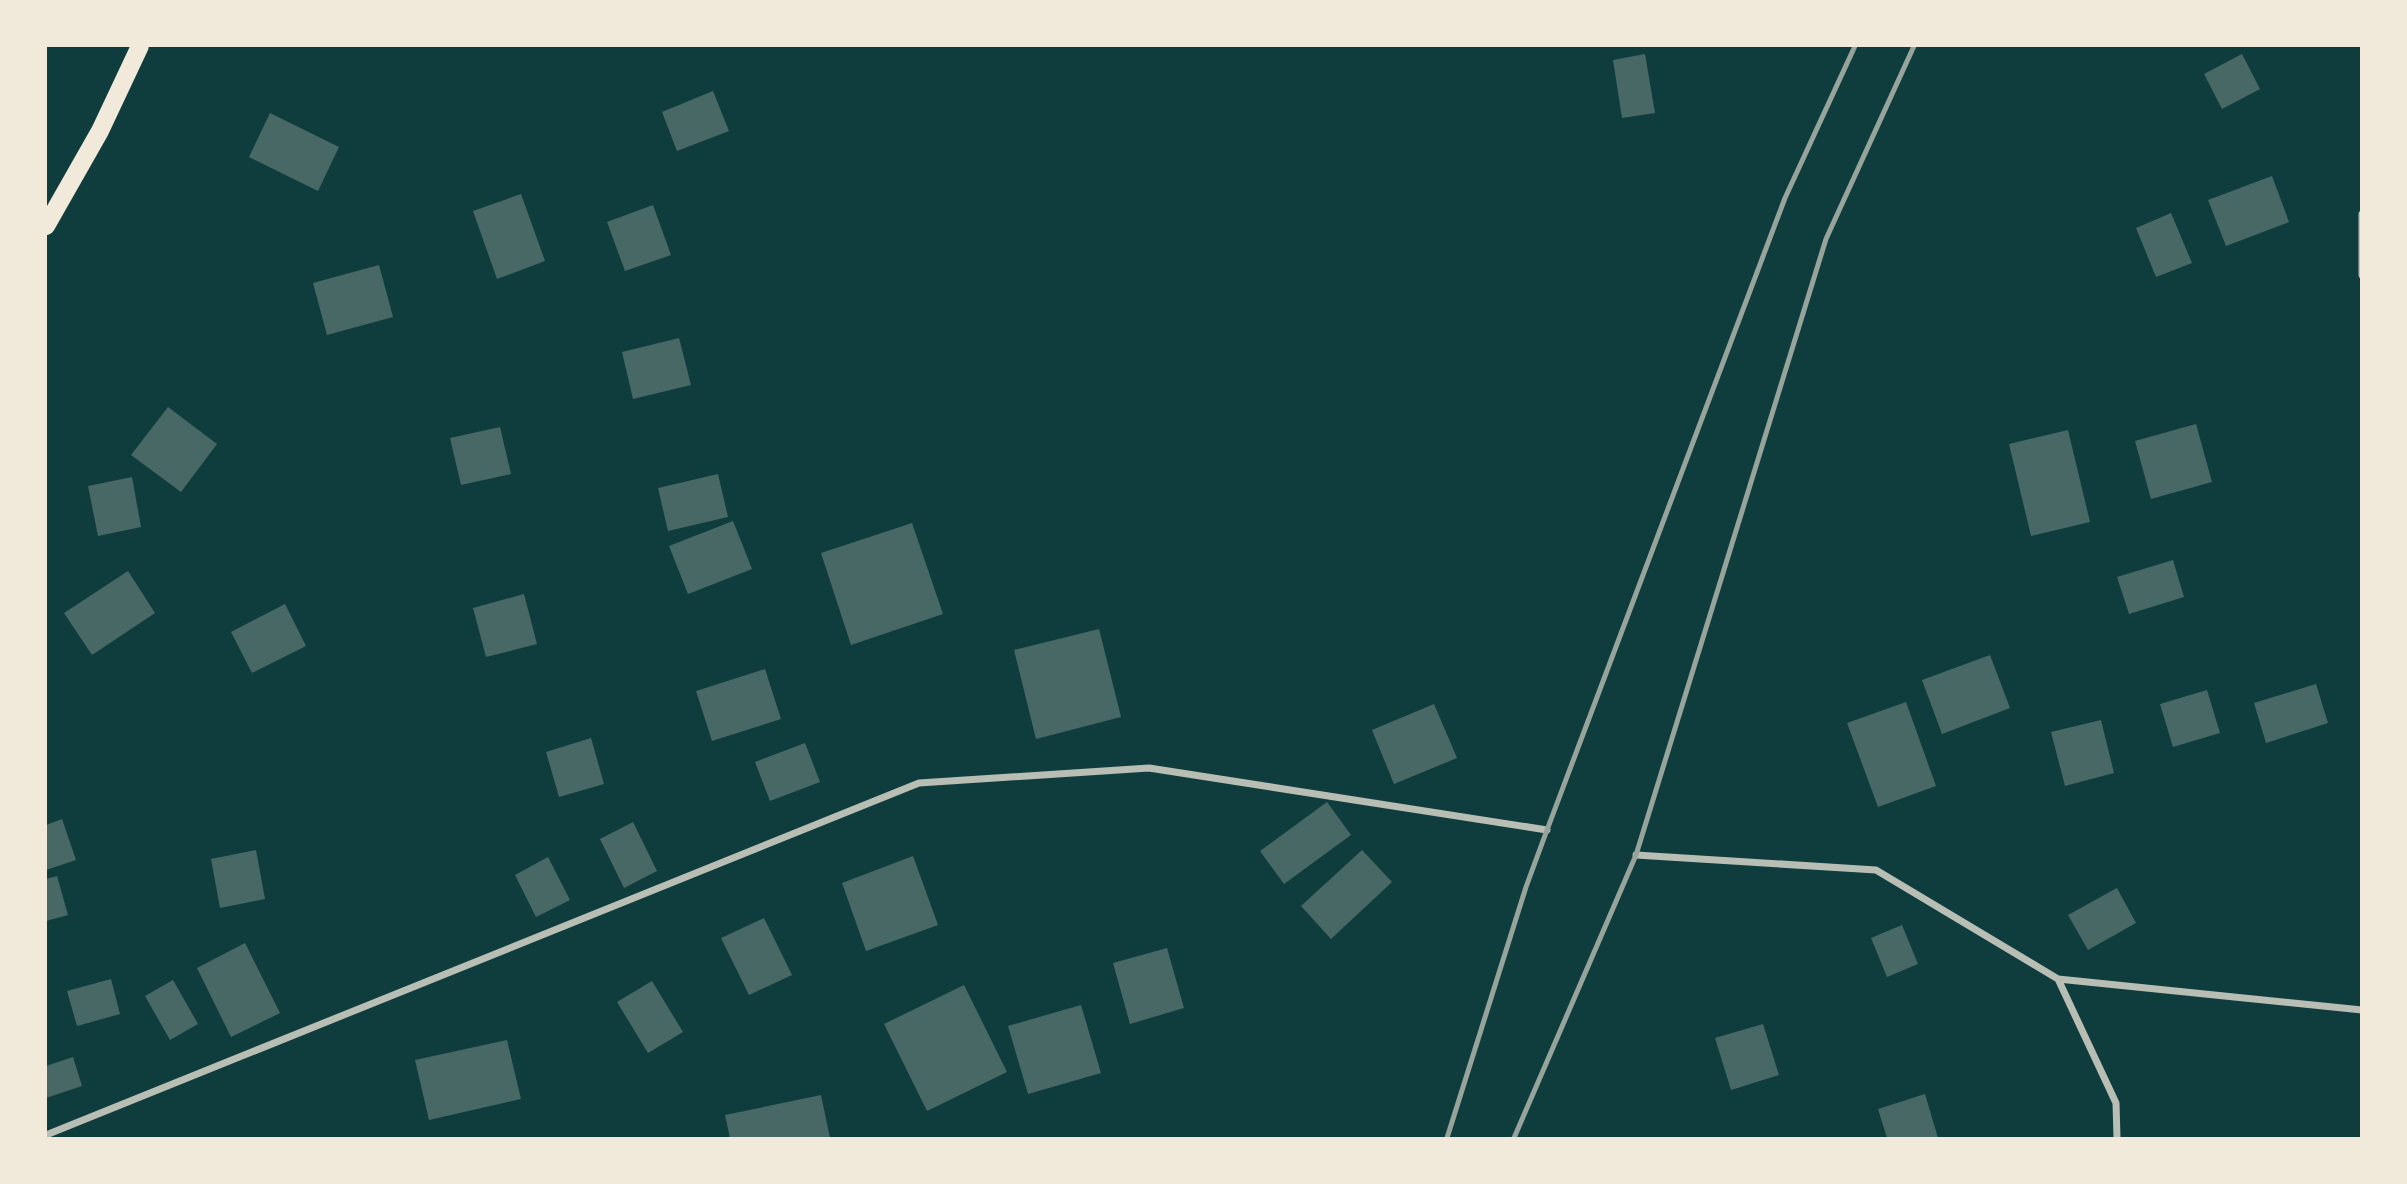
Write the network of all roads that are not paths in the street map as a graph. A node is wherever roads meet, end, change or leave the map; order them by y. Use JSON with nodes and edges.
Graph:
{"nodes":[{"id":1,"x":141,"y":46,"type":"edge"},
{"id":2,"x":2361,"y":214,"type":"edge"},
{"id":3,"x":46,"y":226,"type":"edge"},
{"id":4,"x":2361,"y":275,"type":"edge"},
{"id":5,"x":1547,"y":830,"type":"dead end"},
{"id":6,"x":1636,"y":855,"type":"dead end"},
{"id":7,"x":2058,"y":979,"type":"junction"},
{"id":8,"x":2361,"y":1010,"type":"edge"},
{"id":9,"x":46,"y":1135,"type":"edge"},
{"id":10,"x":2117,"y":1139,"type":"edge"}],
"edges":[{"from":1,"to":3,"type":"main road"},
{"from":2,"to":4,"type":"street"},
{"from":5,"to":9,"type":"street"},
{"from":6,"to":7,"type":"street"},
{"from":7,"to":8,"type":"street"},
{"from":7,"to":10,"type":"street"}]}
